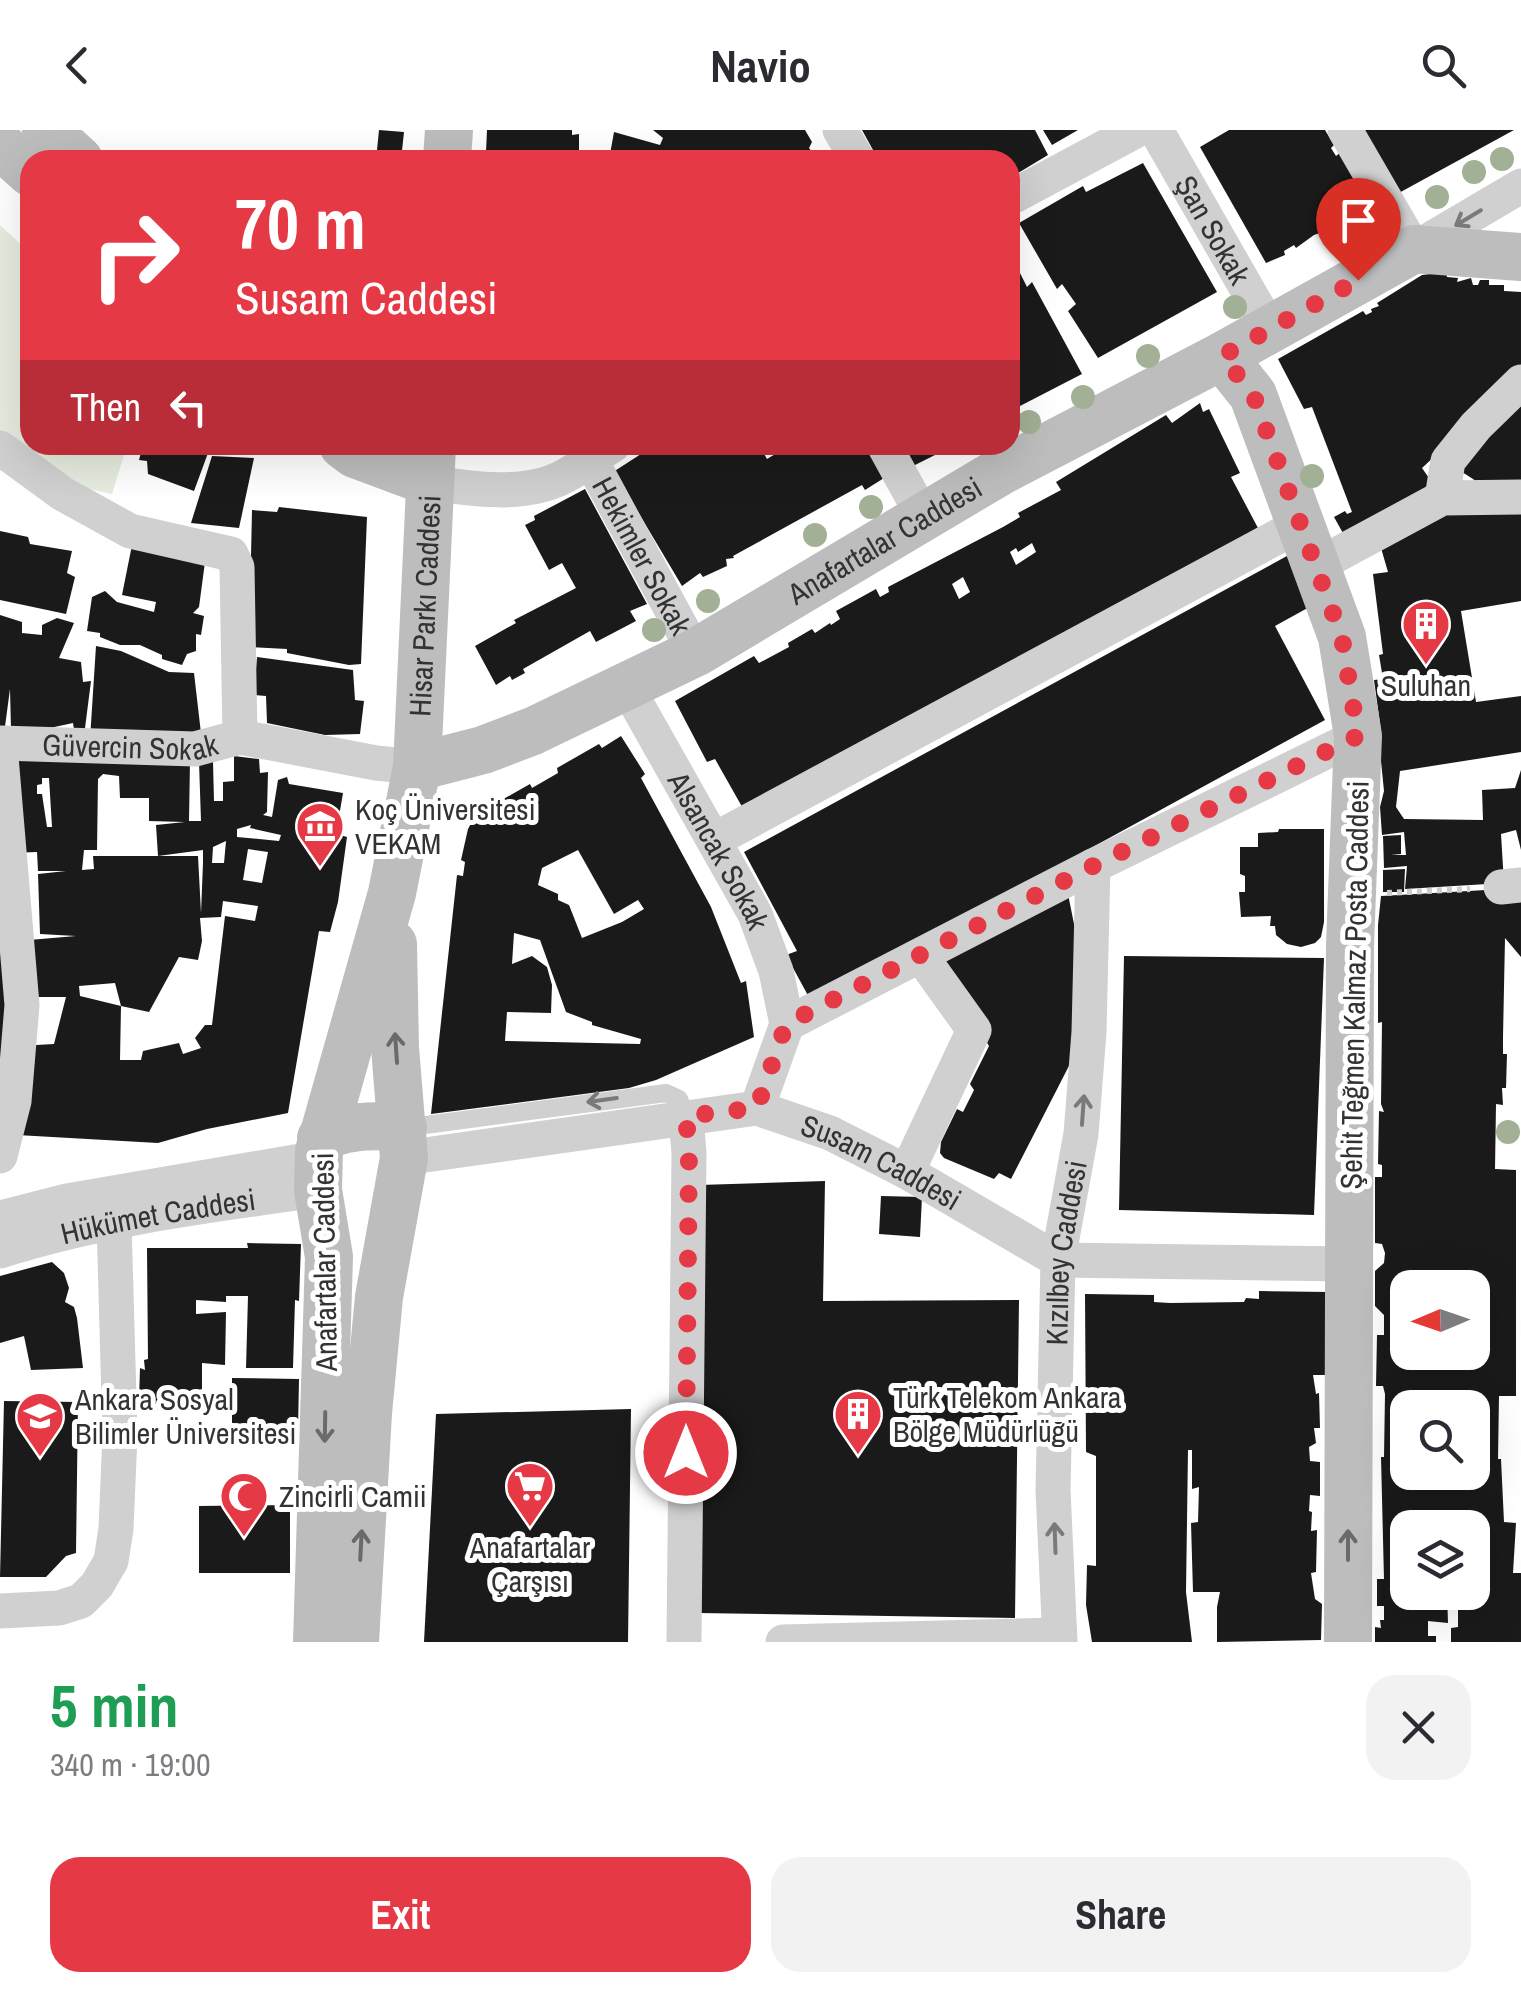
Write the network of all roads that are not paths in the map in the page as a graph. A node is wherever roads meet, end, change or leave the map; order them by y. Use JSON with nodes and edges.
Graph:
{"nodes":[{"id":1,"x":46,"y":130,"type":"edge"},
{"id":2,"x":1345,"y":130,"type":"edge"},
{"id":3,"x":1156,"y":132,"type":"edge"},
{"id":4,"x":0,"y":145,"type":"edge"},
{"id":5,"x":68,"y":150,"type":"edge"},
{"id":6,"x":20,"y":163,"type":"edge"},
{"id":7,"x":1521,"y":186,"type":"edge"},
{"id":8,"x":1020,"y":193,"type":"edge"},
{"id":9,"x":1414,"y":249,"type":"junction"},
{"id":10,"x":1521,"y":257,"type":"edge"},
{"id":11,"x":1270,"y":329,"type":"junction"},
{"id":12,"x":1222,"y":356,"type":"junction"},
{"id":13,"x":1521,"y":382,"type":"edge"},
{"id":14,"x":0,"y":448,"type":"edge"},
{"id":15,"x":364,"y":455,"type":"edge"},
{"id":16,"x":596,"y":455,"type":"edge"},
{"id":17,"x":602,"y":455,"type":"edge"},
{"id":18,"x":889,"y":455,"type":"edge"},
{"id":19,"x":432,"y":464,"type":"edge"},
{"id":20,"x":1521,"y":496,"type":"edge"},
{"id":21,"x":1442,"y":498,"type":"junction"},
{"id":22,"x":924,"y":518,"type":"junction"},
{"id":23,"x":1308,"y":545,"type":"junction"},
{"id":24,"x":695,"y":652,"type":"junction"},
{"id":25,"x":627,"y":687,"type":"junction"},
{"id":26,"x":1358,"y":736,"type":"junction"},
{"id":27,"x":240,"y":737,"type":"junction"},
{"id":28,"x":0,"y":744,"type":"edge"},
{"id":29,"x":397,"y":765,"type":"junction"},
{"id":30,"x":714,"y":840,"type":"junction"},
{"id":31,"x":1093,"y":866,"type":"junction"},
{"id":32,"x":392,"y":893,"type":"junction"},
{"id":33,"x":921,"y":956,"type":"junction"},
{"id":34,"x":786,"y":1024,"type":"junction"},
{"id":35,"x":757,"y":1108,"type":"junction"},
{"id":36,"x":686,"y":1116,"type":"junction"},
{"id":37,"x":403,"y":1143,"type":"junction"},
{"id":38,"x":0,"y":1156,"type":"edge"},
{"id":39,"x":907,"y":1172,"type":"junction"},
{"id":40,"x":319,"y":1173,"type":"junction"},
{"id":41,"x":396,"y":1206,"type":"junction"},
{"id":42,"x":0,"y":1218,"type":"edge"},
{"id":43,"x":114,"y":1221,"type":"junction"},
{"id":44,"x":0,"y":1251,"type":"edge"},
{"id":45,"x":1058,"y":1260,"type":"junction"},
{"id":46,"x":1351,"y":1264,"type":"junction"},
{"id":47,"x":0,"y":1611,"type":"edge"},
{"id":48,"x":1060,"y":1638,"type":"edge"},
{"id":49,"x":317,"y":1642,"type":"edge"},
{"id":50,"x":354,"y":1642,"type":"edge"},
{"id":51,"x":684,"y":1642,"type":"edge"},
{"id":52,"x":784,"y":1642,"type":"edge"},
{"id":53,"x":1348,"y":1642,"type":"edge"}],
"edges":[{"from":1,"to":5,"type":"main road"},
{"from":2,"to":9,"type":"street"},
{"from":3,"to":8,"type":"street"},
{"from":3,"to":11,"type":"street","name":"Şan Sokak"},
{"from":4,"to":6,"type":"main road"},
{"from":7,"to":9,"type":"street","one_way":true},
{"from":9,"to":10,"type":"main road"},
{"from":9,"to":11,"type":"main road","name":"Anafartalar Caddesi"},
{"from":11,"to":12,"type":"main road","name":"Anafartalar Caddesi"},
{"from":12,"to":22,"type":"main road","name":"Anafartalar Caddesi"},
{"from":12,"to":23,"type":"main road","name":"Şehit Teğmen Kalmaz Posta Caddesi"},
{"from":13,"to":21,"type":"street"},
{"from":14,"to":27,"type":"street"},
{"from":15,"to":19,"type":"main road"},
{"from":16,"to":19,"type":"street"},
{"from":17,"to":24,"type":"street","name":"Hekimler Sokak"},
{"from":18,"to":22,"type":"street"},
{"from":19,"to":29,"type":"main road","name":"Hisar Parkı Caddesi"},
{"from":20,"to":21,"type":"street"},
{"from":21,"to":23,"type":"street"},
{"from":22,"to":24,"type":"main road","name":"Anafartalar Caddesi"},
{"from":23,"to":26,"type":"main road","name":"Şehit Teğmen Kalmaz Posta Caddesi"},
{"from":23,"to":30,"type":"street"},
{"from":24,"to":25,"type":"main road","name":"Anafartalar Caddesi"},
{"from":25,"to":29,"type":"main road","name":"Anafartalar Caddesi"},
{"from":25,"to":30,"type":"street","name":"Alsancak Sokak"},
{"from":26,"to":31,"type":"street"},
{"from":26,"to":46,"type":"main road","name":"Şehit Teğmen Kalmaz Posta Caddesi"},
{"from":27,"to":28,"type":"street","name":"Güvercin Sokak"},
{"from":27,"to":29,"type":"street","name":"Güvercin Sokak"},
{"from":28,"to":38,"type":"street"},
{"from":29,"to":32,"type":"main road","name":"Anafartalar Caddesi"},
{"from":30,"to":34,"type":"street","name":"Alsancak Sokak"},
{"from":31,"to":33,"type":"street"},
{"from":45,"to":31,"type":"street","name":"Kızılbey Caddesi","one_way":true},
{"from":37,"to":32,"type":"main road","name":"Anafartalar Caddesi","one_way":true},
{"from":32,"to":40,"type":"main road","name":"Anafartalar Caddesi"},
{"from":33,"to":34,"type":"street"},
{"from":33,"to":39,"type":"street"},
{"from":34,"to":35,"type":"street"},
{"from":35,"to":36,"type":"street","name":"Susam Caddesi"},
{"from":35,"to":39,"type":"street","name":"Susam Caddesi"},
{"from":36,"to":37,"type":"street","name":"Susam Caddesi"},
{"from":36,"to":51,"type":"street"},
{"from":37,"to":40,"type":"main road"},
{"from":37,"to":41,"type":"main road","name":"Anafartalar Caddesi"},
{"from":39,"to":45,"type":"street","name":"Susam Caddesi"},
{"from":40,"to":41,"type":"main road"},
{"from":40,"to":42,"type":"street"},
{"from":40,"to":43,"type":"street","name":"Hükümet Caddesi"},
{"from":40,"to":49,"type":"main road","name":"Anafartalar Caddesi","one_way":true},
{"from":50,"to":41,"type":"main road","name":"Anafartalar Caddesi","one_way":true},
{"from":43,"to":44,"type":"street","name":"Hükümet Caddesi"},
{"from":43,"to":47,"type":"street"},
{"from":45,"to":46,"type":"street","name":"Susam Caddesi"},
{"from":48,"to":45,"type":"street","name":"Kızılbey Caddesi","one_way":true},
{"from":53,"to":46,"type":"main road","name":"Şehit Teğmen Kalmaz Posta Caddesi","one_way":true},
{"from":48,"to":52,"type":"street"}]}
